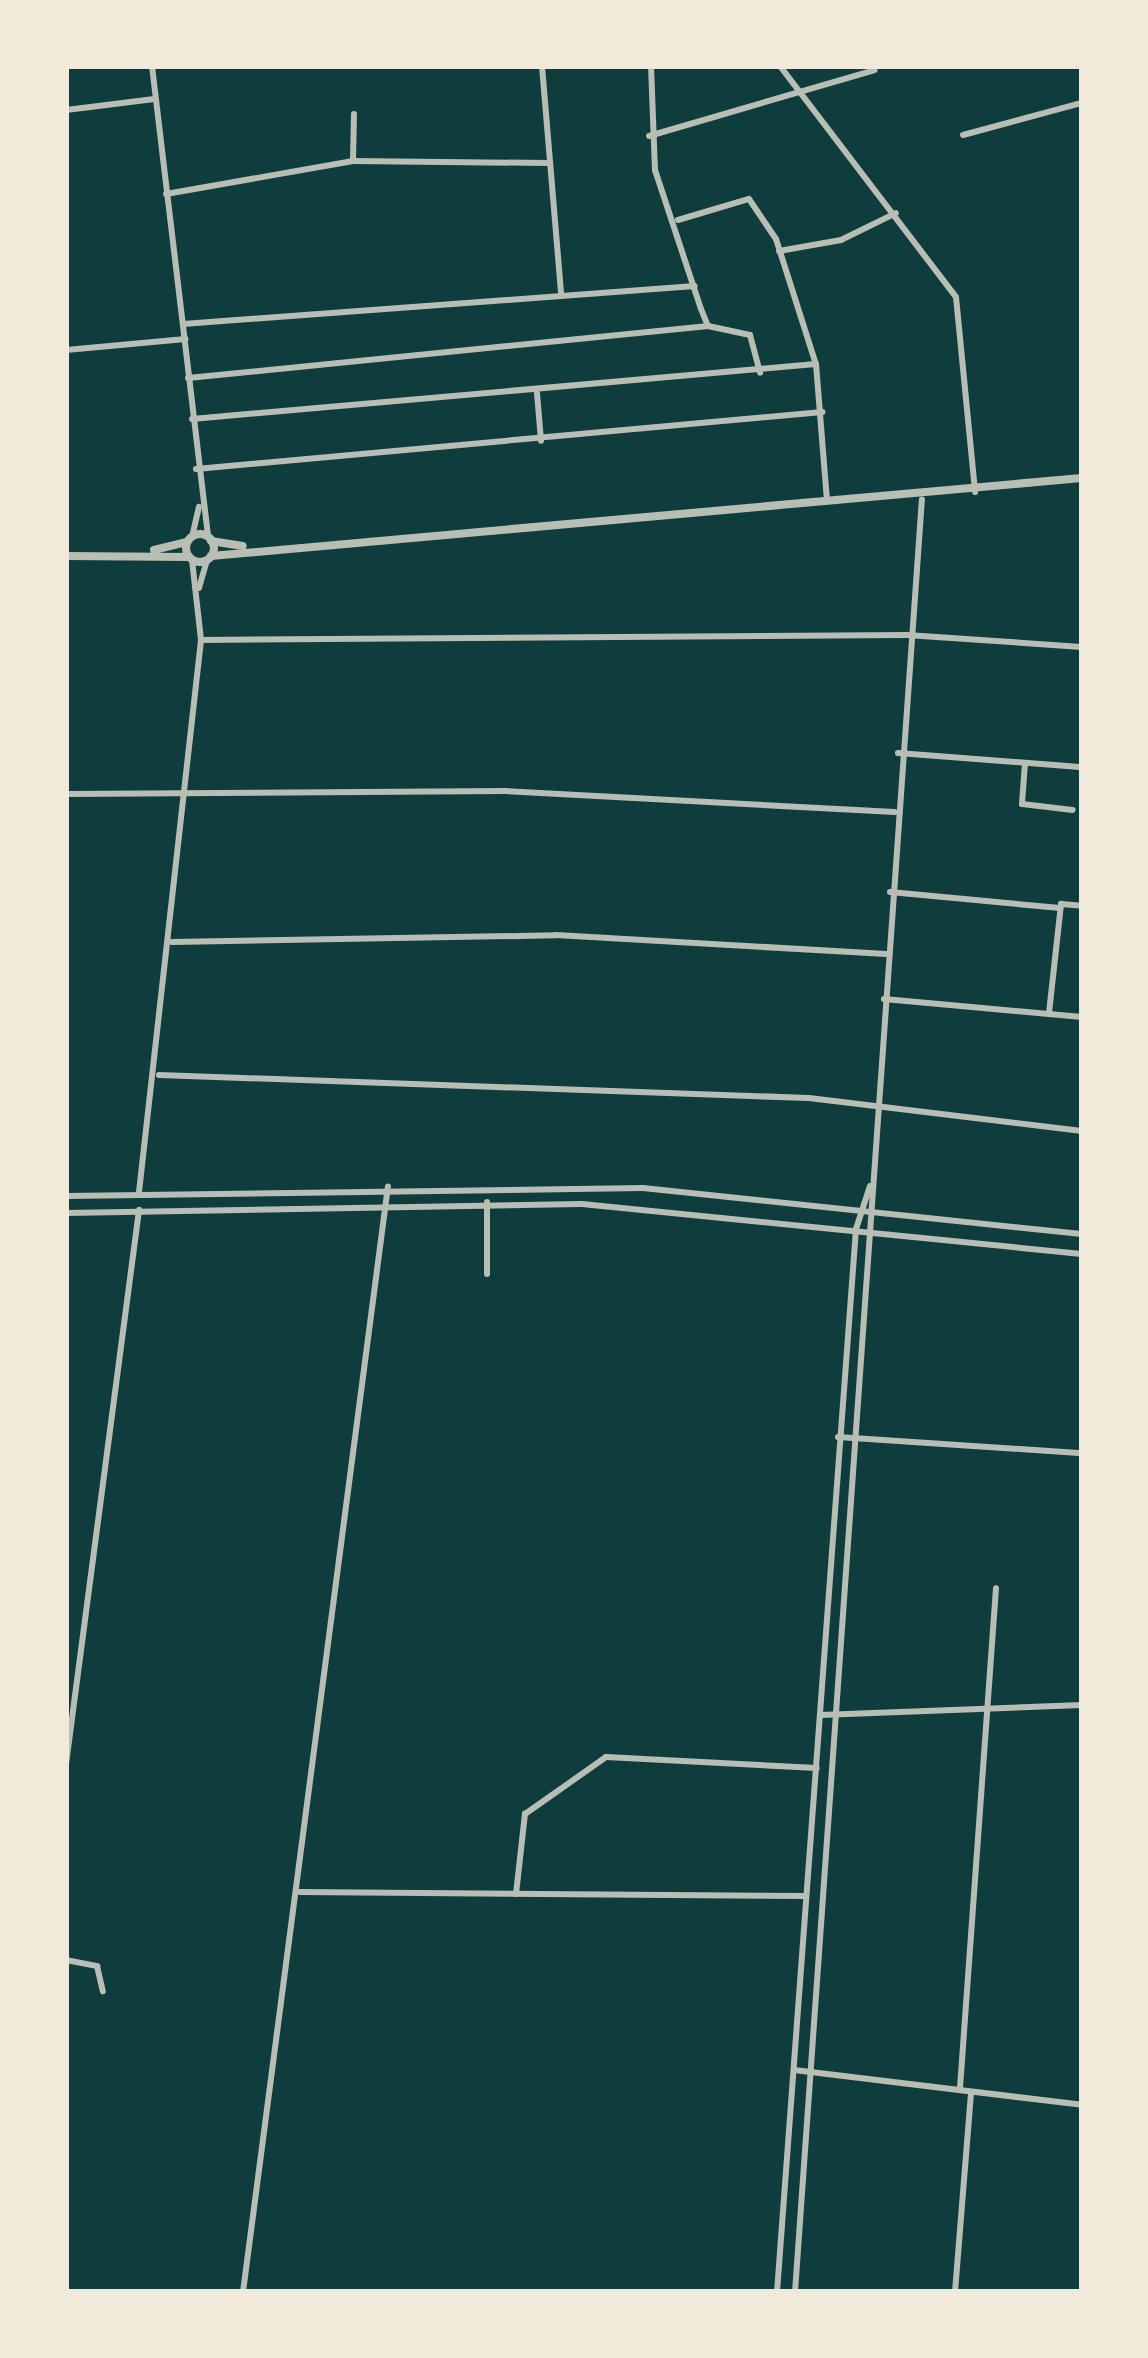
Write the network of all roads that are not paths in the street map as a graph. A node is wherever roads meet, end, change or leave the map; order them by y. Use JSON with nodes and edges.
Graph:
{"nodes":[{"id":1,"x":152,"y":66,"type":"edge"},
{"id":2,"x":542,"y":66,"type":"edge"},
{"id":3,"x":651,"y":66,"type":"edge"},
{"id":4,"x":780,"y":66,"type":"edge"},
{"id":5,"x":875,"y":70,"type":"dead end"},
{"id":6,"x":802,"y":94,"type":"junction"},
{"id":7,"x":154,"y":99,"type":"junction"},
{"id":8,"x":1082,"y":103,"type":"edge"},
{"id":9,"x":66,"y":110,"type":"edge"},
{"id":10,"x":354,"y":115,"type":"dead end"},
{"id":11,"x":963,"y":134,"type":"dead end"},
{"id":12,"x":649,"y":136,"type":"junction"},
{"id":13,"x":353,"y":160,"type":"junction"},
{"id":14,"x":548,"y":163,"type":"junction"},
{"id":15,"x":166,"y":194,"type":"junction"},
{"id":16,"x":896,"y":213,"type":"junction"},
{"id":17,"x":678,"y":220,"type":"junction"},
{"id":18,"x":779,"y":251,"type":"junction"},
{"id":19,"x":694,"y":286,"type":"junction"},
{"id":20,"x":561,"y":293,"type":"junction"},
{"id":21,"x":183,"y":323,"type":"junction"},
{"id":22,"x":708,"y":326,"type":"junction"},
{"id":23,"x":184,"y":339,"type":"junction"},
{"id":24,"x":66,"y":350,"type":"edge"},
{"id":25,"x":816,"y":364,"type":"junction"},
{"id":26,"x":760,"y":373,"type":"junction"},
{"id":27,"x":188,"y":378,"type":"junction"},
{"id":28,"x":537,"y":393,"type":"junction"},
{"id":29,"x":822,"y":412,"type":"junction"},
{"id":30,"x":192,"y":418,"type":"junction"},
{"id":31,"x":541,"y":441,"type":"junction"},
{"id":32,"x":196,"y":469,"type":"junction"},
{"id":33,"x":1082,"y":478,"type":"edge"},
{"id":34,"x":975,"y":492,"type":"junction"},
{"id":35,"x":922,"y":500,"type":"junction"},
{"id":36,"x":827,"y":502,"type":"junction"},
{"id":37,"x":200,"y":504,"type":"junction"},
{"id":38,"x":190,"y":539,"type":"junction"},
{"id":39,"x":210,"y":539,"type":"junction"},
{"id":40,"x":251,"y":548,"type":"junction"},
{"id":41,"x":143,"y":553,"type":"junction"},
{"id":42,"x":66,"y":556,"type":"edge"},
{"id":43,"x":190,"y":558,"type":"junction"},
{"id":44,"x":209,"y":558,"type":"junction"},
{"id":45,"x":197,"y":591,"type":"junction"},
{"id":46,"x":907,"y":635,"type":"junction"},
{"id":47,"x":200,"y":640,"type":"junction"},
{"id":48,"x":1082,"y":647,"type":"edge"},
{"id":49,"x":898,"y":752,"type":"junction"},
{"id":50,"x":1025,"y":763,"type":"junction"},
{"id":51,"x":1082,"y":767,"type":"edge"},
{"id":52,"x":183,"y":793,"type":"junction"},
{"id":53,"x":66,"y":794,"type":"edge"},
{"id":54,"x":1072,"y":810,"type":"dead end"},
{"id":55,"x":894,"y":812,"type":"junction"},
{"id":56,"x":890,"y":892,"type":"junction"},
{"id":57,"x":1082,"y":906,"type":"edge"},
{"id":58,"x":1060,"y":908,"type":"junction"},
{"id":59,"x":172,"y":942,"type":"junction"},
{"id":60,"x":886,"y":954,"type":"junction"},
{"id":61,"x":884,"y":999,"type":"junction"},
{"id":62,"x":1049,"y":1013,"type":"junction"},
{"id":63,"x":1082,"y":1016,"type":"edge"},
{"id":64,"x":160,"y":1075,"type":"junction"},
{"id":65,"x":878,"y":1104,"type":"junction"},
{"id":66,"x":1082,"y":1131,"type":"edge"},
{"id":67,"x":388,"y":1186,"type":"junction"},
{"id":68,"x":870,"y":1186,"type":"junction"},
{"id":69,"x":140,"y":1192,"type":"junction"},
{"id":70,"x":66,"y":1196,"type":"edge"},
{"id":71,"x":487,"y":1202,"type":"junction"},
{"id":72,"x":389,"y":1204,"type":"junction"},
{"id":73,"x":139,"y":1209,"type":"junction"},
{"id":74,"x":857,"y":1210,"type":"junction"},
{"id":75,"x":878,"y":1212,"type":"junction"},
{"id":76,"x":66,"y":1213,"type":"edge"},
{"id":77,"x":856,"y":1229,"type":"junction"},
{"id":78,"x":876,"y":1231,"type":"junction"},
{"id":79,"x":1082,"y":1234,"type":"edge"},
{"id":80,"x":1082,"y":1255,"type":"edge"},
{"id":81,"x":487,"y":1274,"type":"dead end"},
{"id":82,"x":838,"y":1437,"type":"junction"},
{"id":83,"x":859,"y":1438,"type":"junction"},
{"id":84,"x":1082,"y":1454,"type":"edge"},
{"id":85,"x":996,"y":1588,"type":"dead end"},
{"id":86,"x":1082,"y":1705,"type":"edge"},
{"id":87,"x":821,"y":1714,"type":"junction"},
{"id":88,"x":985,"y":1716,"type":"junction"},
{"id":89,"x":843,"y":1717,"type":"junction"},
{"id":90,"x":66,"y":1764,"type":"edge"},
{"id":91,"x":817,"y":1768,"type":"junction"},
{"id":92,"x":298,"y":1892,"type":"junction"},
{"id":93,"x":516,"y":1894,"type":"junction"},
{"id":94,"x":806,"y":1896,"type":"junction"},
{"id":95,"x":66,"y":1960,"type":"edge"},
{"id":96,"x":103,"y":1990,"type":"dead end"},
{"id":97,"x":794,"y":2070,"type":"junction"},
{"id":98,"x":811,"y":2072,"type":"junction"},
{"id":99,"x":961,"y":2088,"type":"junction"},
{"id":100,"x":971,"y":2094,"type":"junction"},
{"id":101,"x":1082,"y":2105,"type":"edge"},
{"id":102,"x":784,"y":2197,"type":"junction"},
{"id":103,"x":802,"y":2198,"type":"junction"},
{"id":104,"x":243,"y":2292,"type":"edge"},
{"id":105,"x":777,"y":2292,"type":"edge"},
{"id":106,"x":795,"y":2292,"type":"edge"},
{"id":107,"x":955,"y":2292,"type":"edge"}],
"edges":[{"from":1,"to":7,"type":"street"},
{"from":2,"to":14,"type":"street"},
{"from":3,"to":12,"type":"street"},
{"from":4,"to":6,"type":"street"},
{"from":5,"to":6,"type":"street"},
{"from":6,"to":12,"type":"street"},
{"from":6,"to":16,"type":"street"},
{"from":7,"to":9,"type":"street"},
{"from":7,"to":15,"type":"street"},
{"from":8,"to":11,"type":"street"},
{"from":10,"to":13,"type":"street"},
{"from":12,"to":17,"type":"street"},
{"from":13,"to":14,"type":"street"},
{"from":13,"to":15,"type":"street"},
{"from":14,"to":20,"type":"street"},
{"from":15,"to":21,"type":"street"},
{"from":16,"to":18,"type":"street"},
{"from":16,"to":34,"type":"street"},
{"from":17,"to":18,"type":"street"},
{"from":17,"to":19,"type":"street"},
{"from":18,"to":25,"type":"street"},
{"from":19,"to":20,"type":"street"},
{"from":19,"to":22,"type":"street"},
{"from":20,"to":21,"type":"street"},
{"from":21,"to":23,"type":"street"},
{"from":22,"to":26,"type":"street"},
{"from":22,"to":27,"type":"street"},
{"from":23,"to":24,"type":"street"},
{"from":23,"to":27,"type":"street"},
{"from":25,"to":26,"type":"street"},
{"from":25,"to":29,"type":"street"},
{"from":26,"to":28,"type":"street"},
{"from":27,"to":30,"type":"street"},
{"from":28,"to":30,"type":"street"},
{"from":28,"to":31,"type":"street"},
{"from":29,"to":31,"type":"street"},
{"from":29,"to":36,"type":"street"},
{"from":30,"to":32,"type":"street"},
{"from":31,"to":32,"type":"street"},
{"from":32,"to":37,"type":"street"},
{"from":33,"to":34,"type":"street"},
{"from":34,"to":35,"type":"street"},
{"from":35,"to":36,"type":"street"},
{"from":35,"to":46,"type":"street"},
{"from":36,"to":40,"type":"street"},
{"from":37,"to":38,"type":"street"},
{"from":37,"to":39,"type":"street"},
{"from":38,"to":39,"type":"street"},
{"from":38,"to":41,"type":"street"},
{"from":38,"to":43,"type":"street"},
{"from":39,"to":40,"type":"street"},
{"from":39,"to":44,"type":"street"},
{"from":40,"to":44,"type":"street"},
{"from":41,"to":42,"type":"street"},
{"from":41,"to":43,"type":"street"},
{"from":43,"to":44,"type":"street"},
{"from":43,"to":45,"type":"street"},
{"from":44,"to":45,"type":"street"},
{"from":45,"to":47,"type":"street"},
{"from":46,"to":47,"type":"street"},
{"from":46,"to":48,"type":"street"},
{"from":46,"to":49,"type":"street"},
{"from":47,"to":52,"type":"street"},
{"from":49,"to":50,"type":"street"},
{"from":49,"to":55,"type":"street"},
{"from":50,"to":51,"type":"street"},
{"from":50,"to":54,"type":"street"},
{"from":52,"to":53,"type":"street"},
{"from":52,"to":55,"type":"street"},
{"from":52,"to":59,"type":"street"},
{"from":55,"to":56,"type":"street"},
{"from":56,"to":58,"type":"street"},
{"from":56,"to":60,"type":"street"},
{"from":57,"to":58,"type":"street"},
{"from":58,"to":62,"type":"street"},
{"from":59,"to":60,"type":"street"},
{"from":59,"to":64,"type":"street"},
{"from":60,"to":61,"type":"street"},
{"from":61,"to":62,"type":"street"},
{"from":61,"to":65,"type":"street"},
{"from":62,"to":63,"type":"street"},
{"from":64,"to":65,"type":"street"},
{"from":64,"to":69,"type":"street"},
{"from":65,"to":66,"type":"street"},
{"from":65,"to":68,"type":"street"},
{"from":67,"to":69,"type":"street"},
{"from":67,"to":72,"type":"street"},
{"from":67,"to":74,"type":"street"},
{"from":68,"to":74,"type":"street"},
{"from":68,"to":75,"type":"street"},
{"from":69,"to":70,"type":"street"},
{"from":71,"to":72,"type":"street"},
{"from":71,"to":77,"type":"street"},
{"from":71,"to":81,"type":"street"},
{"from":72,"to":73,"type":"street"},
{"from":72,"to":92,"type":"street"},
{"from":73,"to":76,"type":"street"},
{"from":73,"to":90,"type":"street"},
{"from":74,"to":75,"type":"street"},
{"from":74,"to":77,"type":"street"},
{"from":75,"to":78,"type":"street"},
{"from":75,"to":79,"type":"street"},
{"from":77,"to":78,"type":"street"},
{"from":77,"to":82,"type":"street"},
{"from":78,"to":80,"type":"street"},
{"from":78,"to":83,"type":"street"},
{"from":82,"to":83,"type":"street"},
{"from":82,"to":87,"type":"street"},
{"from":83,"to":84,"type":"street"},
{"from":83,"to":89,"type":"street"},
{"from":85,"to":88,"type":"street"},
{"from":86,"to":88,"type":"street"},
{"from":87,"to":89,"type":"street"},
{"from":87,"to":91,"type":"street"},
{"from":88,"to":89,"type":"street"},
{"from":88,"to":99,"type":"street"},
{"from":89,"to":98,"type":"street"},
{"from":91,"to":93,"type":"street"},
{"from":91,"to":94,"type":"street"},
{"from":92,"to":93,"type":"street"},
{"from":92,"to":104,"type":"street"},
{"from":93,"to":94,"type":"street"},
{"from":94,"to":97,"type":"street"},
{"from":95,"to":96,"type":"street"},
{"from":97,"to":98,"type":"street"},
{"from":97,"to":102,"type":"street"},
{"from":98,"to":99,"type":"street"},
{"from":98,"to":103,"type":"street"},
{"from":99,"to":100,"type":"street"},
{"from":100,"to":101,"type":"street"},
{"from":100,"to":107,"type":"street"},
{"from":102,"to":103,"type":"street"},
{"from":102,"to":105,"type":"street"},
{"from":103,"to":106,"type":"street"}]}
